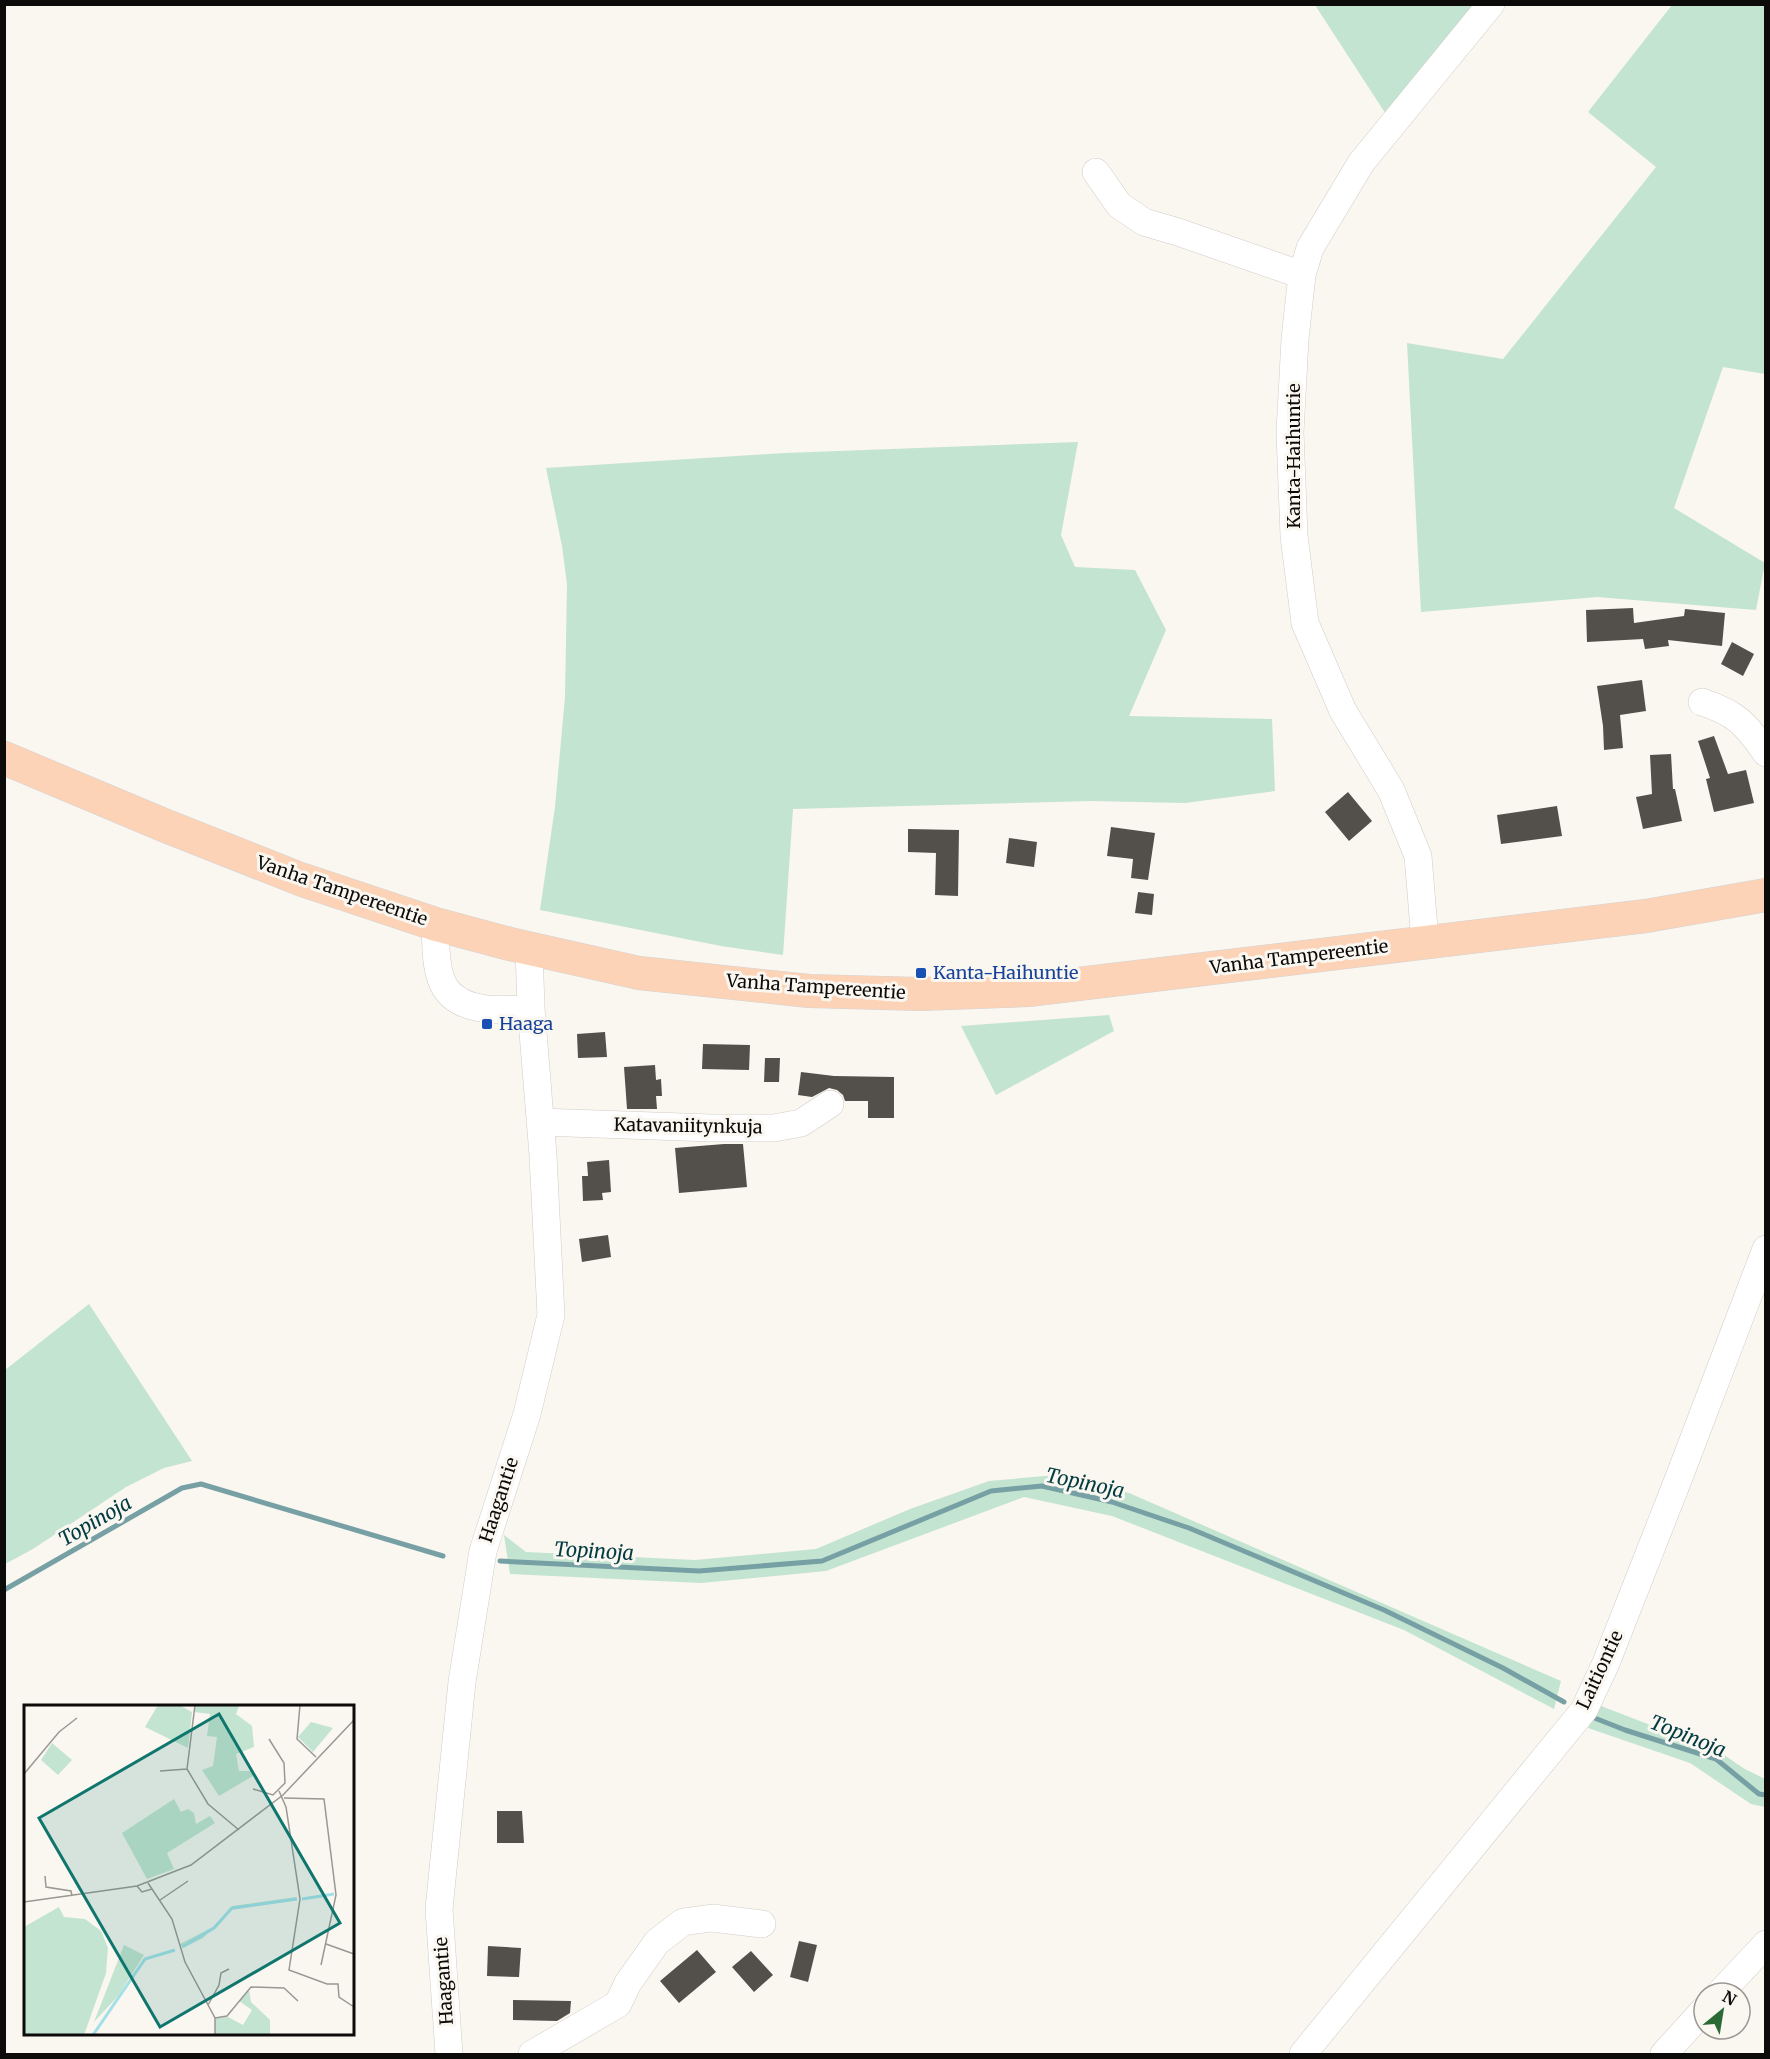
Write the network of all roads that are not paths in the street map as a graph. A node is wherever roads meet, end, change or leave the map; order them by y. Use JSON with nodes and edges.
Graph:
{"nodes":[{"id":1,"x":1491,"y":4,"type":"edge"},
{"id":2,"x":1096,"y":172,"type":"dead end"},
{"id":3,"x":1302,"y":275,"type":"junction"},
{"id":4,"x":1702,"y":702,"type":"dead end"},
{"id":5,"x":1766,"y":753,"type":"edge"},
{"id":6,"x":4,"y":758,"type":"edge"},
{"id":7,"x":1766,"y":895,"type":"edge"},
{"id":8,"x":435,"y":924,"type":"junction"},
{"id":9,"x":1425,"y":941,"type":"junction"},
{"id":10,"x":529,"y":949,"type":"junction"},
{"id":11,"x":531,"y":1008,"type":"junction"},
{"id":12,"x":830,"y":1104,"type":"dead end"},
{"id":13,"x":540,"y":1122,"type":"junction"},
{"id":14,"x":1766,"y":1249,"type":"edge"},
{"id":15,"x":762,"y":1924,"type":"dead end"},
{"id":16,"x":1766,"y":1944,"type":"edge"},
{"id":17,"x":1731,"y":1981,"type":"edge"},
{"id":18,"x":1692,"y":2024,"type":"edge"},
{"id":19,"x":449,"y":2055,"type":"edge"},
{"id":20,"x":532,"y":2055,"type":"edge"},
{"id":21,"x":1303,"y":2055,"type":"edge"},
{"id":22,"x":1664,"y":2055,"type":"edge"}],
"edges":[{"from":1,"to":3,"type":"street","name":"Kanta-Haihuntie"},
{"from":2,"to":3,"type":"street"},
{"from":3,"to":9,"type":"street","name":"Kanta-Haihuntie"},
{"from":4,"to":5,"type":"street"},
{"from":6,"to":8,"type":"main road","name":"Vanha Tampereentie"},
{"from":7,"to":9,"type":"main road","name":"Vanha Tampereentie"},
{"from":8,"to":10,"type":"main road","name":"Vanha Tampereentie"},
{"from":8,"to":11,"type":"street"},
{"from":9,"to":10,"type":"main road","name":"Vanha Tampereentie"},
{"from":10,"to":11,"type":"street","name":"Haagantie"},
{"from":11,"to":13,"type":"street","name":"Haagantie"},
{"from":12,"to":13,"type":"street","name":"Katavaniitynkuja"},
{"from":13,"to":19,"type":"street","name":"Haagantie"},
{"from":14,"to":21,"type":"street","name":"Laitiontie"},
{"from":15,"to":20,"type":"street"},
{"from":16,"to":17,"type":"street"},
{"from":18,"to":22,"type":"street"}]}
